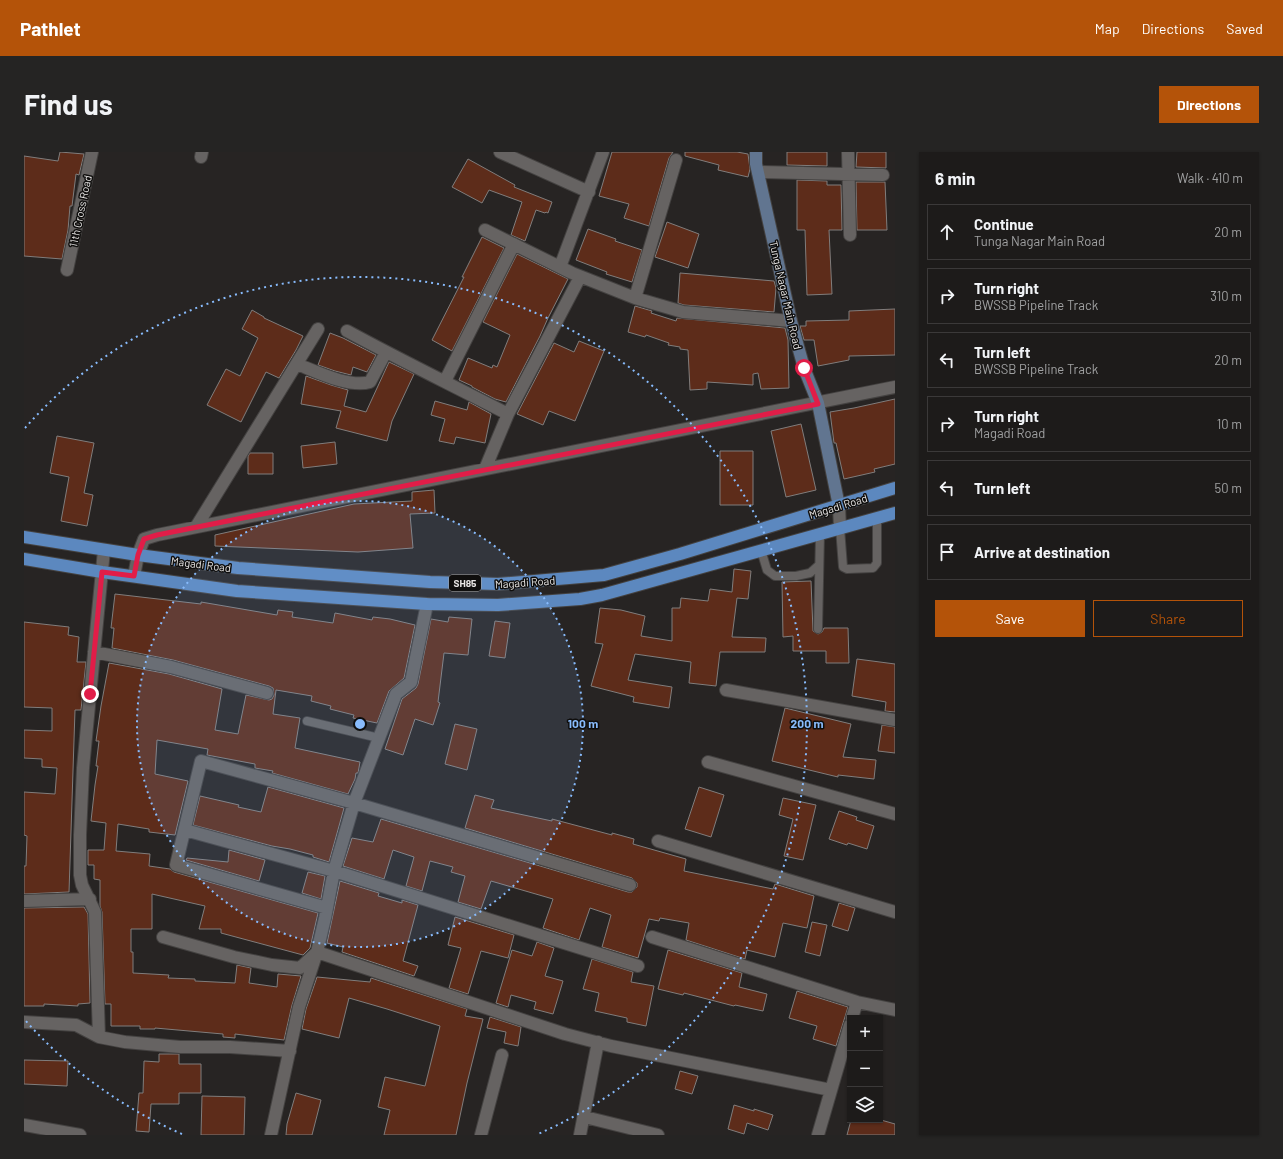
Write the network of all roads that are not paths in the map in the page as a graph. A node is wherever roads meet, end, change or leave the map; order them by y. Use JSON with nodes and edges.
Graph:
{"nodes":[{"id":1,"x":92,"y":152,"type":"edge"},
{"id":2,"x":500,"y":152,"type":"edge"},
{"id":3,"x":603,"y":152,"type":"edge"},
{"id":4,"x":756,"y":152,"type":"edge"},
{"id":5,"x":848,"y":152,"type":"edge"},
{"id":6,"x":676,"y":160,"type":"dead end"},
{"id":7,"x":758,"y":172,"type":"junction"},
{"id":8,"x":849,"y":174,"type":"junction"},
{"id":9,"x":883,"y":175,"type":"dead end"},
{"id":10,"x":589,"y":192,"type":"junction"},
{"id":11,"x":485,"y":230,"type":"dead end"},
{"id":12,"x":850,"y":235,"type":"dead end"},
{"id":13,"x":514,"y":244,"type":"junction"},
{"id":14,"x":560,"y":267,"type":"junction"},
{"id":15,"x":67,"y":270,"type":"dead end"},
{"id":16,"x":580,"y":276,"type":"junction"},
{"id":17,"x":635,"y":298,"type":"junction"},
{"id":18,"x":791,"y":321,"type":"junction"},
{"id":19,"x":318,"y":329,"type":"dead end"},
{"id":20,"x":347,"y":331,"type":"dead end"},
{"id":21,"x":386,"y":352,"type":"junction"},
{"id":22,"x":297,"y":364,"type":"junction"},
{"id":23,"x":445,"y":381,"type":"junction"},
{"id":24,"x":895,"y":387,"type":"edge"},
{"id":25,"x":818,"y":404,"type":"junction"},
{"id":26,"x":508,"y":414,"type":"junction"},
{"id":27,"x":485,"y":469,"type":"junction"},
{"id":28,"x":895,"y":488,"type":"edge"},
{"id":29,"x":839,"y":506,"type":"junction"},
{"id":30,"x":895,"y":513,"type":"edge"},
{"id":31,"x":877,"y":518,"type":"junction"},
{"id":32,"x":196,"y":527,"type":"junction"},
{"id":33,"x":840,"y":528,"type":"junction"},
{"id":34,"x":820,"y":534,"type":"junction"},
{"id":35,"x":24,"y":537,"type":"edge"},
{"id":36,"x":104,"y":550,"type":"junction"},
{"id":37,"x":761,"y":550,"type":"junction"},
{"id":38,"x":138,"y":555,"type":"junction"},
{"id":39,"x":24,"y":559,"type":"edge"},
{"id":40,"x":819,"y":564,"type":"junction"},
{"id":41,"x":102,"y":572,"type":"junction"},
{"id":42,"x":134,"y":576,"type":"junction"},
{"id":43,"x":427,"y":604,"type":"junction"},
{"id":44,"x":818,"y":630,"type":"dead end"},
{"id":45,"x":94,"y":652,"type":"junction"},
{"id":46,"x":726,"y":690,"type":"dead end"},
{"id":47,"x":267,"y":693,"type":"dead end"},
{"id":48,"x":895,"y":720,"type":"edge"},
{"id":49,"x":307,"y":721,"type":"dead end"},
{"id":50,"x":379,"y":738,"type":"junction"},
{"id":51,"x":708,"y":762,"type":"dead end"},
{"id":52,"x":354,"y":803,"type":"junction"},
{"id":53,"x":895,"y":814,"type":"edge"},
{"id":54,"x":185,"y":830,"type":"junction"},
{"id":55,"x":658,"y":841,"type":"dead end"},
{"id":56,"x":334,"y":871,"type":"junction"},
{"id":57,"x":630,"y":885,"type":"dead end"},
{"id":58,"x":90,"y":899,"type":"junction"},
{"id":59,"x":24,"y":901,"type":"edge"},
{"id":60,"x":327,"y":908,"type":"junction"},
{"id":61,"x":895,"y":912,"type":"edge"},
{"id":62,"x":163,"y":937,"type":"dead end"},
{"id":63,"x":652,"y":937,"type":"dead end"},
{"id":64,"x":317,"y":952,"type":"junction"},
{"id":65,"x":638,"y":966,"type":"dead end"},
{"id":66,"x":857,"y":1002,"type":"junction"},
{"id":67,"x":895,"y":1010,"type":"edge"},
{"id":68,"x":853,"y":1015,"type":"edge"},
{"id":69,"x":24,"y":1022,"type":"edge"},
{"id":70,"x":847,"y":1035,"type":"edge"},
{"id":71,"x":99,"y":1037,"type":"junction"},
{"id":72,"x":598,"y":1042,"type":"junction"},
{"id":73,"x":290,"y":1051,"type":"junction"},
{"id":74,"x":502,"y":1055,"type":"dead end"},
{"id":75,"x":831,"y":1090,"type":"junction"},
{"id":76,"x":585,"y":1117,"type":"junction"},
{"id":77,"x":24,"y":1125,"type":"edge"},
{"id":78,"x":80,"y":1135,"type":"edge"},
{"id":79,"x":271,"y":1135,"type":"edge"},
{"id":80,"x":480,"y":1135,"type":"edge"},
{"id":81,"x":580,"y":1135,"type":"edge"},
{"id":82,"x":658,"y":1135,"type":"edge"},
{"id":83,"x":818,"y":1135,"type":"edge"}],
"edges":[{"from":1,"to":15,"type":"street","name":"11th Cross Road"},
{"from":2,"to":10,"type":"street"},
{"from":3,"to":10,"type":"street"},
{"from":4,"to":7,"type":"street","name":"Tunga Nagar Main Road"},
{"from":5,"to":8,"type":"street"},
{"from":6,"to":17,"type":"street"},
{"from":7,"to":8,"type":"street"},
{"from":7,"to":18,"type":"street","name":"Tunga Nagar Main Road"},
{"from":8,"to":9,"type":"street"},
{"from":8,"to":12,"type":"street"},
{"from":10,"to":14,"type":"street"},
{"from":11,"to":13,"type":"street"},
{"from":13,"to":14,"type":"street"},
{"from":13,"to":23,"type":"street"},
{"from":14,"to":16,"type":"street"},
{"from":16,"to":17,"type":"street"},
{"from":16,"to":26,"type":"street"},
{"from":17,"to":18,"type":"street"},
{"from":18,"to":25,"type":"street","name":"Tunga Nagar Main Road"},
{"from":19,"to":22,"type":"street"},
{"from":20,"to":21,"type":"street"},
{"from":21,"to":22,"type":"street"},
{"from":21,"to":23,"type":"street"},
{"from":22,"to":32,"type":"street"},
{"from":23,"to":26,"type":"street"},
{"from":24,"to":25,"type":"street"},
{"from":25,"to":27,"type":"street"},
{"from":25,"to":29,"type":"street","name":"Tunga Nagar Main Road"},
{"from":26,"to":27,"type":"street"},
{"from":27,"to":32,"type":"street"},
{"from":28,"to":29,"type":"main road","name":"Magadi Road","number":"SH85"},
{"from":29,"to":33,"type":"street"},
{"from":29,"to":38,"type":"main road","name":"Magadi Road","number":"SH85"},
{"from":30,"to":31,"type":"main road","name":"Magadi Road","number":"SH85"},
{"from":31,"to":33,"type":"main road","name":"Magadi Road","number":"SH85"},
{"from":31,"to":33,"type":"lane"},
{"from":32,"to":38,"type":"street"},
{"from":33,"to":34,"type":"main road","name":"Magadi Road","number":"SH85"},
{"from":34,"to":37,"type":"main road","name":"Magadi Road","number":"SH85"},
{"from":34,"to":40,"type":"lane"},
{"from":35,"to":36,"type":"main road","name":"Magadi Road","number":"SH85"},
{"from":36,"to":38,"type":"main road","name":"Magadi Road","number":"SH85"},
{"from":36,"to":41,"type":"street"},
{"from":37,"to":40,"type":"lane"},
{"from":37,"to":43,"type":"main road","name":"Magadi Road","number":"SH85"},
{"from":38,"to":42,"type":"street"},
{"from":39,"to":41,"type":"main road","name":"Magadi Road","number":"SH85"},
{"from":40,"to":44,"type":"lane"},
{"from":41,"to":42,"type":"main road","name":"Magadi Road","number":"SH85"},
{"from":41,"to":45,"type":"street"},
{"from":42,"to":43,"type":"main road","name":"Magadi Road","number":"SH85"},
{"from":43,"to":50,"type":"street"},
{"from":45,"to":47,"type":"street"},
{"from":45,"to":58,"type":"street"},
{"from":46,"to":48,"type":"street"},
{"from":49,"to":50,"type":"lane"},
{"from":50,"to":52,"type":"street"},
{"from":51,"to":53,"type":"street"},
{"from":52,"to":54,"type":"street"},
{"from":52,"to":56,"type":"street"},
{"from":52,"to":57,"type":"street"},
{"from":54,"to":56,"type":"street"},
{"from":54,"to":60,"type":"street"},
{"from":55,"to":61,"type":"street"},
{"from":56,"to":60,"type":"street"},
{"from":56,"to":65,"type":"street"},
{"from":58,"to":59,"type":"street"},
{"from":58,"to":71,"type":"street"},
{"from":60,"to":64,"type":"street"},
{"from":62,"to":64,"type":"street"},
{"from":63,"to":66,"type":"street"},
{"from":64,"to":72,"type":"street"},
{"from":64,"to":73,"type":"street"},
{"from":66,"to":67,"type":"street"},
{"from":66,"to":68,"type":"street"},
{"from":69,"to":71,"type":"street"},
{"from":70,"to":75,"type":"street"},
{"from":71,"to":73,"type":"street"},
{"from":72,"to":75,"type":"street"},
{"from":72,"to":76,"type":"street"},
{"from":73,"to":79,"type":"street"},
{"from":74,"to":80,"type":"street"},
{"from":75,"to":83,"type":"street"},
{"from":76,"to":81,"type":"street"},
{"from":76,"to":82,"type":"street"},
{"from":77,"to":78,"type":"street"}]}
